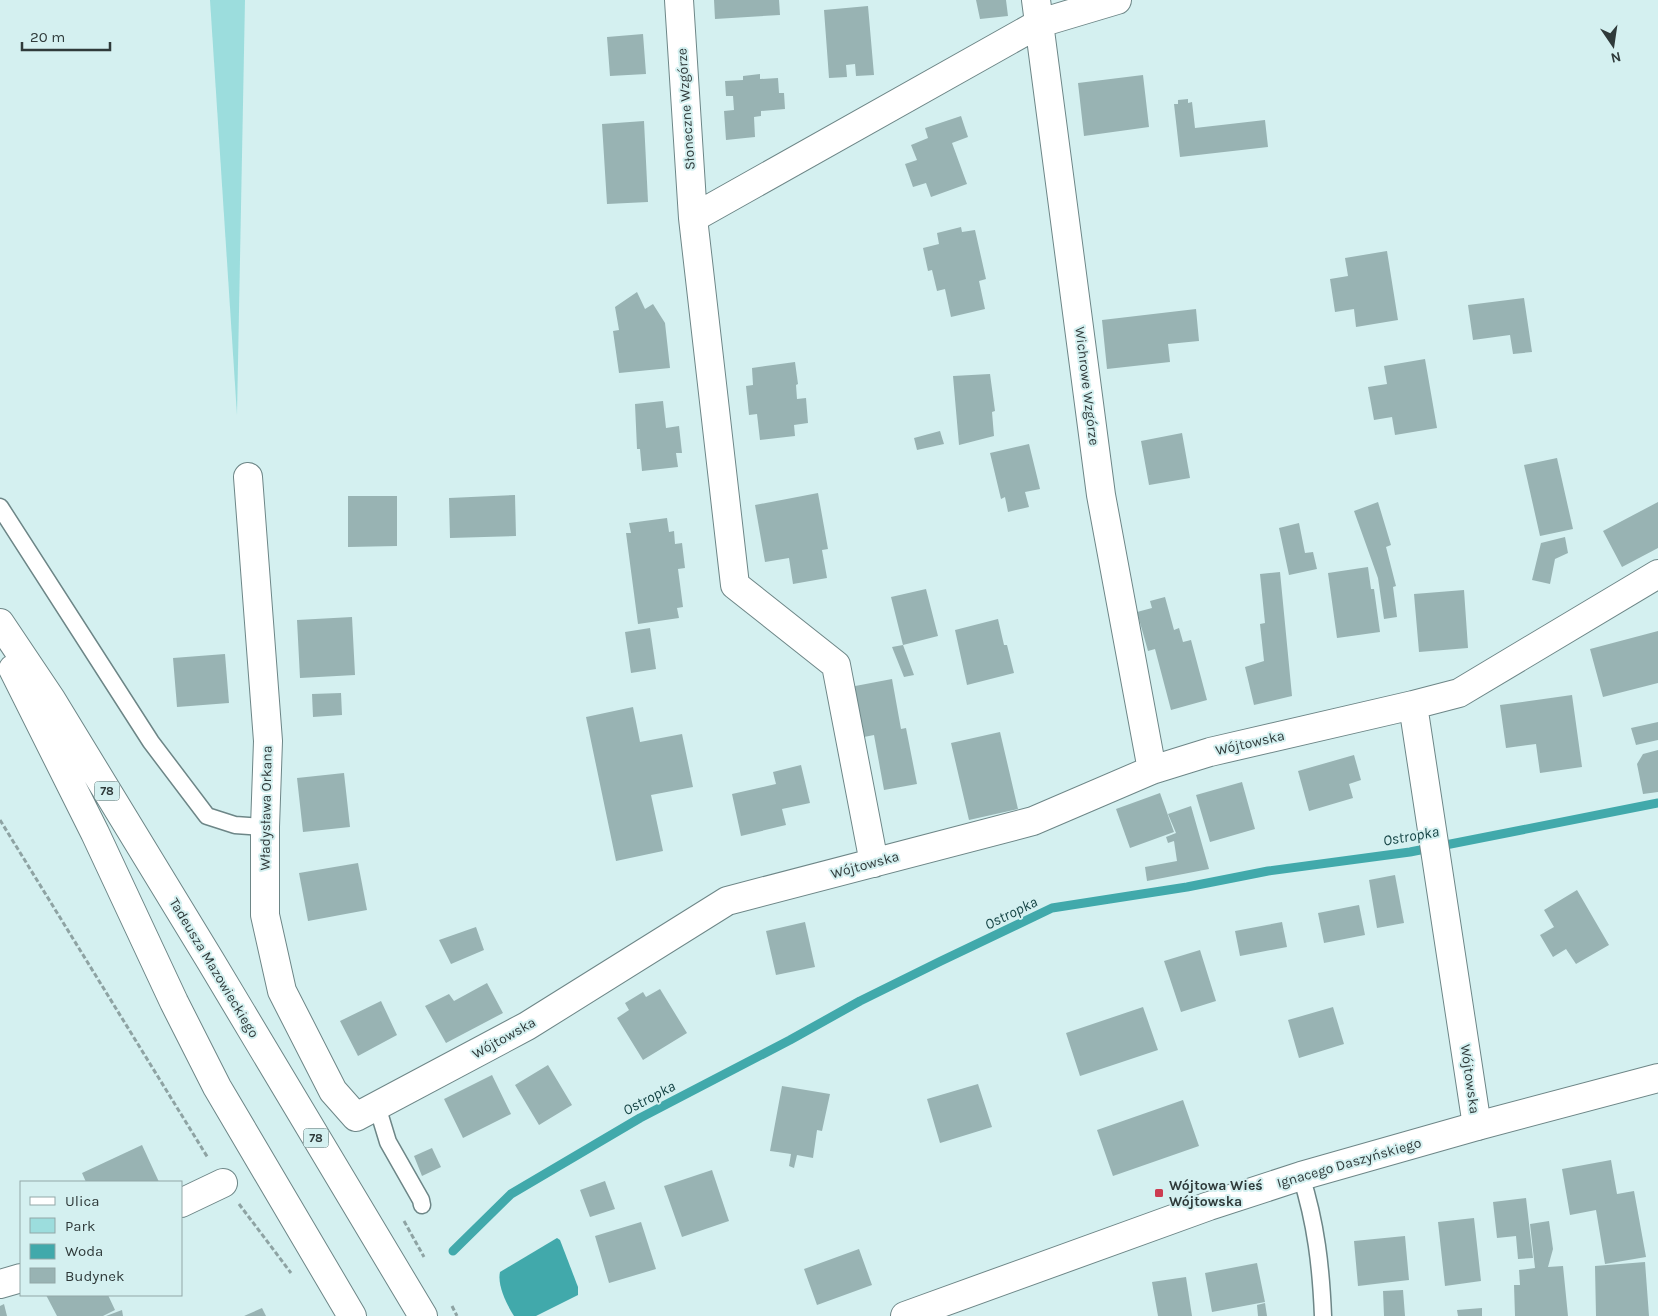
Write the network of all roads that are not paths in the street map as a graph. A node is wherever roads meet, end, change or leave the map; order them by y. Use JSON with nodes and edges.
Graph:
{"nodes":[{"id":1,"x":679,"y":0,"type":"edge"},
{"id":2,"x":1117,"y":0,"type":"edge"},
{"id":3,"x":1038,"y":12,"type":"edge"},
{"id":4,"x":693,"y":218,"type":"junction"},
{"id":5,"x":248,"y":477,"type":"dead end"},
{"id":6,"x":0,"y":507,"type":"edge"},
{"id":7,"x":1658,"y":574,"type":"edge"},
{"id":8,"x":0,"y":623,"type":"edge"},
{"id":9,"x":0,"y":643,"type":"edge"},
{"id":10,"x":1414,"y":705,"type":"junction"},
{"id":11,"x":1152,"y":770,"type":"junction"},
{"id":12,"x":265,"y":827,"type":"junction"},
{"id":13,"x":874,"y":863,"type":"junction"},
{"id":14,"x":1658,"y":1078,"type":"edge"},
{"id":15,"x":367,"y":1112,"type":"junction"},
{"id":16,"x":1477,"y":1126,"type":"junction"},
{"id":17,"x":1301,"y":1176,"type":"junction"},
{"id":18,"x":222,"y":1183,"type":"road end"},
{"id":19,"x":182,"y":1203,"type":"edge"},
{"id":20,"x":422,"y":1205,"type":"dead end"},
{"id":21,"x":20,"y":1278,"type":"edge"},
{"id":22,"x":0,"y":1284,"type":"edge"},
{"id":23,"x":352,"y":1316,"type":"edge"},
{"id":24,"x":422,"y":1316,"type":"edge"},
{"id":25,"x":905,"y":1316,"type":"edge"},
{"id":26,"x":1323,"y":1316,"type":"edge"}],
"edges":[{"from":1,"to":4,"type":"street","name":"Słoneczne Wzgórze"},
{"from":2,"to":3,"type":"street"},
{"from":3,"to":4,"type":"street"},
{"from":3,"to":11,"type":"street","name":"Wichrowe Wzgórze"},
{"from":4,"to":13,"type":"street","name":"Słoneczne Wzgórze"},
{"from":5,"to":12,"type":"street","name":"Władysława Orkana"},
{"from":6,"to":12,"type":"lane"},
{"from":7,"to":10,"type":"street","name":"Wójtowska"},
{"from":8,"to":24,"type":"street","name":"Tadeusza Mazowieckiego","number":"78"},
{"from":9,"to":23,"type":"street","number":"78"},
{"from":10,"to":11,"type":"street","name":"Wójtowska"},
{"from":10,"to":16,"type":"street","name":"Wójtowska"},
{"from":11,"to":13,"type":"street","name":"Wójtowska"},
{"from":12,"to":15,"type":"street","name":"Władysława Orkana"},
{"from":13,"to":15,"type":"street","name":"Wójtowska"},
{"from":14,"to":16,"type":"street","name":"Ignacego Daszyńskiego"},
{"from":15,"to":20,"type":"lane"},
{"from":16,"to":17,"type":"street","name":"Ignacego Daszyńskiego"},
{"from":17,"to":25,"type":"street","name":"Ignacego Daszyńskiego"},
{"from":17,"to":26,"type":"lane"},
{"from":18,"to":19,"type":"street"},
{"from":21,"to":22,"type":"street"}]}
